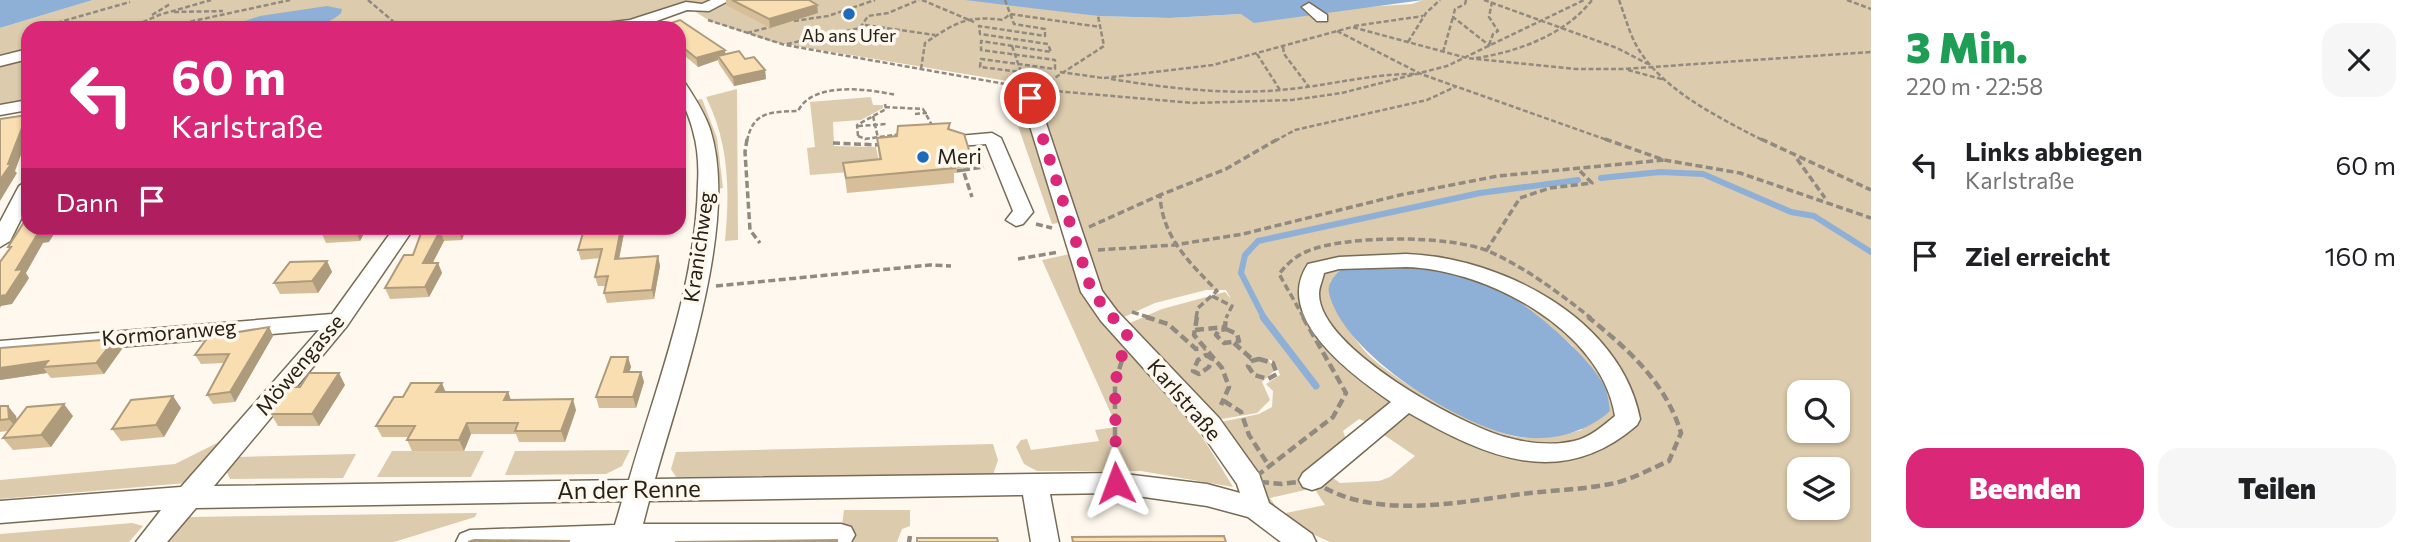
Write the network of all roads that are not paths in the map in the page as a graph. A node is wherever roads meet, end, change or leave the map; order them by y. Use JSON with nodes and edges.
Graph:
{"nodes":[{"id":1,"x":723,"y":0,"type":"edge"},
{"id":2,"x":688,"y":3,"type":"edge"},
{"id":3,"x":1309,"y":7,"type":"dead end"},
{"id":4,"x":1322,"y":18,"type":"dead end"},
{"id":5,"x":643,"y":21,"type":"edge"},
{"id":6,"x":21,"y":56,"type":"edge"},
{"id":7,"x":0,"y":61,"type":"edge"},
{"id":8,"x":1023,"y":80,"type":"road end"},
{"id":9,"x":686,"y":95,"type":"edge"},
{"id":10,"x":21,"y":106,"type":"edge"},
{"id":11,"x":0,"y":110,"type":"edge"},
{"id":12,"x":958,"y":141,"type":"edge"},
{"id":13,"x":21,"y":200,"type":"edge"},
{"id":14,"x":1016,"y":220,"type":"road end"},
{"id":15,"x":399,"y":235,"type":"edge"},
{"id":16,"x":0,"y":241,"type":"edge"},
{"id":17,"x":339,"y":321,"type":"junction"},
{"id":18,"x":0,"y":349,"type":"edge"},
{"id":19,"x":1407,"y":402,"type":"junction"},
{"id":20,"x":1312,"y":480,"type":"road end"},
{"id":21,"x":1034,"y":482,"type":"junction"},
{"id":22,"x":638,"y":491,"type":"junction"},
{"id":23,"x":187,"y":496,"type":"junction"},
{"id":24,"x":1257,"y":509,"type":"junction"},
{"id":25,"x":0,"y":512,"type":"edge"},
{"id":26,"x":841,"y":535,"type":"dead end"},
{"id":27,"x":625,"y":539,"type":"edge"},
{"id":28,"x":150,"y":542,"type":"edge"},
{"id":29,"x":470,"y":542,"type":"edge"},
{"id":30,"x":1045,"y":542,"type":"edge"},
{"id":31,"x":1302,"y":542,"type":"edge"}],
"edges":[{"from":1,"to":2,"type":"street"},
{"from":2,"to":5,"type":"street"},
{"from":3,"to":4,"type":"street"},
{"from":6,"to":7,"type":"street"},
{"from":8,"to":24,"type":"street","name":"Karlstraße"},
{"from":9,"to":22,"type":"street","name":"Kranichweg"},
{"from":10,"to":11,"type":"street"},
{"from":12,"to":14,"type":"street"},
{"from":13,"to":16,"type":"street"},
{"from":15,"to":17,"type":"street","name":"Möwengasse"},
{"from":17,"to":18,"type":"street","name":"Kormoranweg"},
{"from":17,"to":23,"type":"street","name":"Möwengasse"},
{"from":19,"to":19,"type":"street"},
{"from":19,"to":20,"type":"street"},
{"from":21,"to":22,"type":"street","name":"An der Renne"},
{"from":21,"to":24,"type":"street","name":"An der Renne"},
{"from":21,"to":30,"type":"street"},
{"from":22,"to":23,"type":"street","name":"An der Renne"},
{"from":22,"to":27,"type":"street","name":"Kranichweg"},
{"from":23,"to":25,"type":"street","name":"An der Renne"},
{"from":23,"to":28,"type":"street","name":"Möwengasse"},
{"from":24,"to":31,"type":"street"},
{"from":26,"to":27,"type":"street"},
{"from":27,"to":29,"type":"street"}]}
